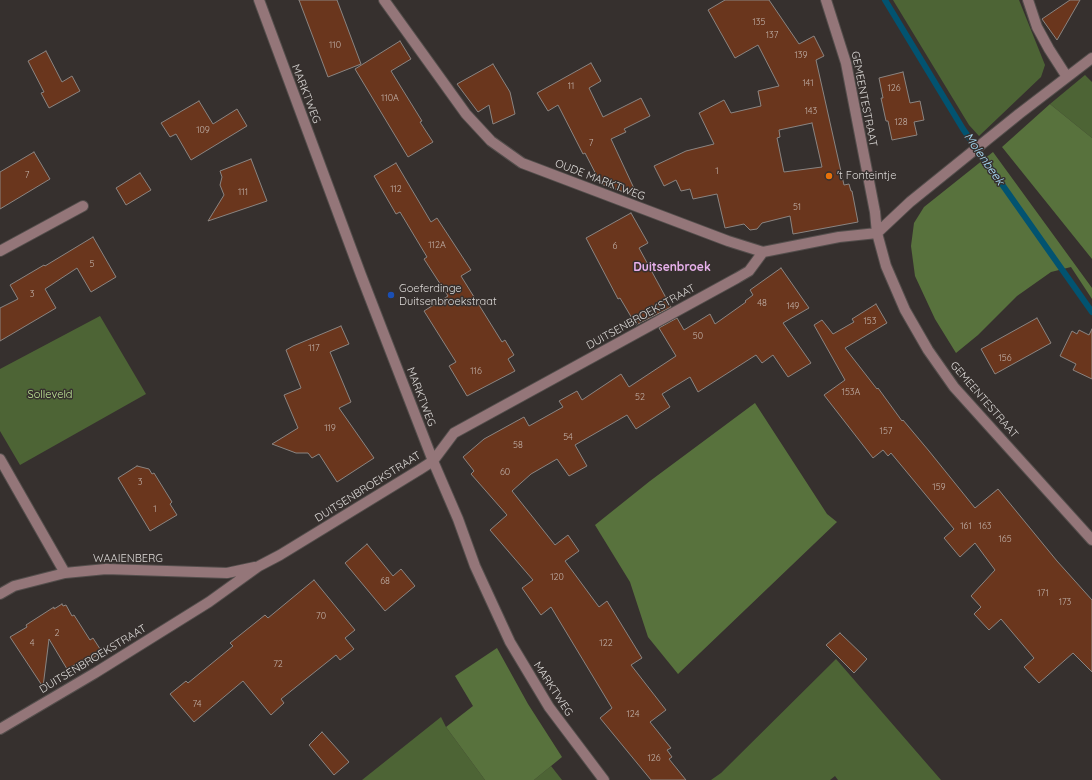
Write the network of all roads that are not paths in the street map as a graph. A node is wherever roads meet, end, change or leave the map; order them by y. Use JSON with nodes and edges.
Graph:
{"nodes":[{"id":1,"x":259,"y":0,"type":"edge"},
{"id":2,"x":384,"y":0,"type":"edge"},
{"id":3,"x":826,"y":0,"type":"edge"},
{"id":4,"x":1028,"y":0,"type":"edge"},
{"id":5,"x":1092,"y":58,"type":"edge"},
{"id":6,"x":1067,"y":77,"type":"junction"},
{"id":7,"x":83,"y":206,"type":"dead end"},
{"id":8,"x":877,"y":233,"type":"junction"},
{"id":9,"x":0,"y":251,"type":"edge"},
{"id":10,"x":763,"y":252,"type":"junction"},
{"id":11,"x":0,"y":459,"type":"edge"},
{"id":12,"x":433,"y":461,"type":"junction"},
{"id":13,"x":1092,"y":540,"type":"edge"},
{"id":14,"x":259,"y":566,"type":"junction"},
{"id":15,"x":65,"y":573,"type":"junction"},
{"id":16,"x":0,"y":594,"type":"edge"},
{"id":17,"x":0,"y":729,"type":"edge"},
{"id":18,"x":604,"y":780,"type":"edge"}],
"edges":[{"from":1,"to":12,"type":"street","name":"MARKTWEG"},
{"from":2,"to":10,"type":"street","name":"OUDE MARKTWEG"},
{"from":3,"to":8,"type":"street","name":"GEMEENTESTRAAT"},
{"from":4,"to":6,"type":"street"},
{"from":5,"to":6,"type":"street"},
{"from":6,"to":8,"type":"street"},
{"from":7,"to":9,"type":"street"},
{"from":8,"to":10,"type":"street","name":"OUDE MARKTWEG"},
{"from":8,"to":13,"type":"street","name":"GEMEENTESTRAAT"},
{"from":10,"to":12,"type":"street","name":"DUITSENBROEKSTRAAT"},
{"from":11,"to":15,"type":"street"},
{"from":12,"to":14,"type":"street","name":"DUITSENBROEKSTRAAT"},
{"from":12,"to":18,"type":"street","name":"MARKTWEG"},
{"from":14,"to":15,"type":"street","name":"WAAIENBERG"},
{"from":14,"to":17,"type":"street","name":"DUITSENBROEKSTRAAT"},
{"from":15,"to":16,"type":"street","name":"WAAIENBERG"}]}
